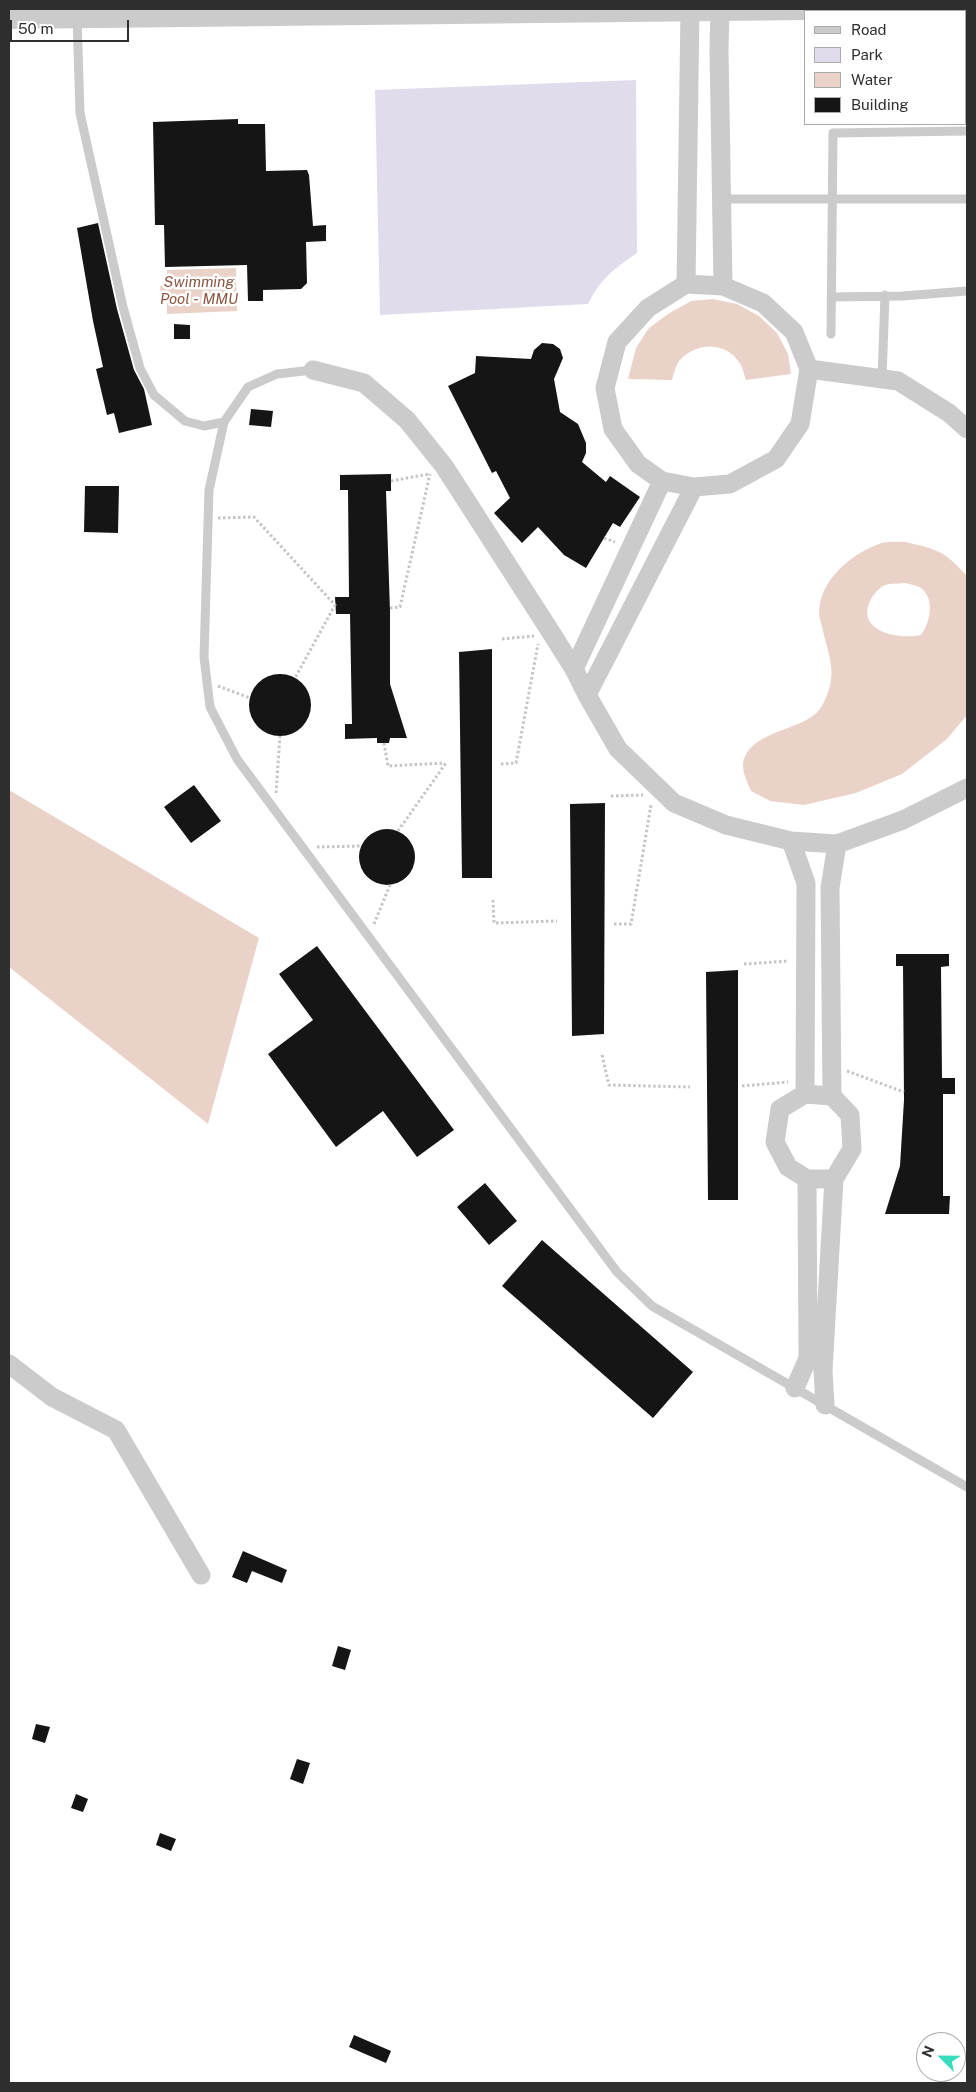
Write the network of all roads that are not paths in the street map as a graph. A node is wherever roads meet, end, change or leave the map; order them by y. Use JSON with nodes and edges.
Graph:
{"nodes":[{"id":1,"x":807,"y":9,"type":"edge"},
{"id":2,"x":690,"y":10,"type":"junction"},
{"id":3,"x":720,"y":10,"type":"junction"},
{"id":4,"x":77,"y":17,"type":"junction"},
{"id":5,"x":9,"y":18,"type":"edge"},
{"id":6,"x":967,"y":131,"type":"edge"},
{"id":7,"x":722,"y":199,"type":"junction"},
{"id":8,"x":832,"y":199,"type":"junction"},
{"id":9,"x":967,"y":199,"type":"edge"},
{"id":10,"x":686,"y":284,"type":"junction"},
{"id":11,"x":723,"y":286,"type":"junction"},
{"id":12,"x":967,"y":291,"type":"edge"},
{"id":13,"x":885,"y":295,"type":"junction"},
{"id":14,"x":831,"y":297,"type":"junction"},
{"id":15,"x":831,"y":334,"type":"dead end"},
{"id":16,"x":809,"y":369,"type":"junction"},
{"id":17,"x":313,"y":370,"type":"joint"},
{"id":18,"x":882,"y":379,"type":"junction"},
{"id":19,"x":224,"y":422,"type":"junction"},
{"id":20,"x":967,"y":429,"type":"edge"},
{"id":21,"x":662,"y":481,"type":"junction"},
{"id":22,"x":694,"y":487,"type":"junction"},
{"id":23,"x":574,"y":669,"type":"junction"},
{"id":24,"x":586,"y":695,"type":"junction"},
{"id":25,"x":967,"y":788,"type":"edge"},
{"id":26,"x":791,"y":841,"type":"junction"},
{"id":27,"x":836,"y":844,"type":"junction"},
{"id":28,"x":805,"y":1087,"type":"junction"},
{"id":29,"x":832,"y":1096,"type":"junction"},
{"id":30,"x":806,"y":1179,"type":"junction"},
{"id":31,"x":834,"y":1179,"type":"junction"},
{"id":32,"x":9,"y":1364,"type":"edge"},
{"id":33,"x":794,"y":1388,"type":"junction"},
{"id":34,"x":825,"y":1405,"type":"junction"},
{"id":35,"x":967,"y":1487,"type":"edge"},
{"id":36,"x":201,"y":1575,"type":"dead end"}],
"edges":[{"from":1,"to":3,"type":"street"},
{"from":2,"to":3,"type":"street"},
{"from":2,"to":4,"type":"street"},
{"from":2,"to":10,"type":"street"},
{"from":3,"to":7,"type":"street"},
{"from":4,"to":5,"type":"street"},
{"from":4,"to":19,"type":"lane"},
{"from":6,"to":8,"type":"lane"},
{"from":7,"to":8,"type":"lane"},
{"from":7,"to":11,"type":"street"},
{"from":8,"to":9,"type":"lane"},
{"from":8,"to":14,"type":"lane"},
{"from":10,"to":11,"type":"street"},
{"from":10,"to":21,"type":"street"},
{"from":11,"to":16,"type":"street"},
{"from":12,"to":13,"type":"lane"},
{"from":13,"to":14,"type":"lane"},
{"from":13,"to":18,"type":"lane"},
{"from":14,"to":15,"type":"lane"},
{"from":16,"to":18,"type":"street"},
{"from":16,"to":22,"type":"street"},
{"from":17,"to":19,"type":"lane"},
{"from":17,"to":23,"type":"street"},
{"from":18,"to":20,"type":"street"},
{"from":19,"to":33,"type":"lane"},
{"from":21,"to":22,"type":"street"},
{"from":21,"to":23,"type":"street"},
{"from":22,"to":24,"type":"street"},
{"from":23,"to":24,"type":"street"},
{"from":24,"to":26,"type":"street"},
{"from":25,"to":27,"type":"street"},
{"from":26,"to":27,"type":"street"},
{"from":26,"to":28,"type":"street"},
{"from":27,"to":29,"type":"street"},
{"from":28,"to":29,"type":"street"},
{"from":28,"to":30,"type":"street"},
{"from":29,"to":31,"type":"street"},
{"from":30,"to":31,"type":"street"},
{"from":30,"to":33,"type":"street"},
{"from":31,"to":34,"type":"street"},
{"from":32,"to":36,"type":"street"},
{"from":33,"to":34,"type":"lane"},
{"from":34,"to":35,"type":"lane"}]}
